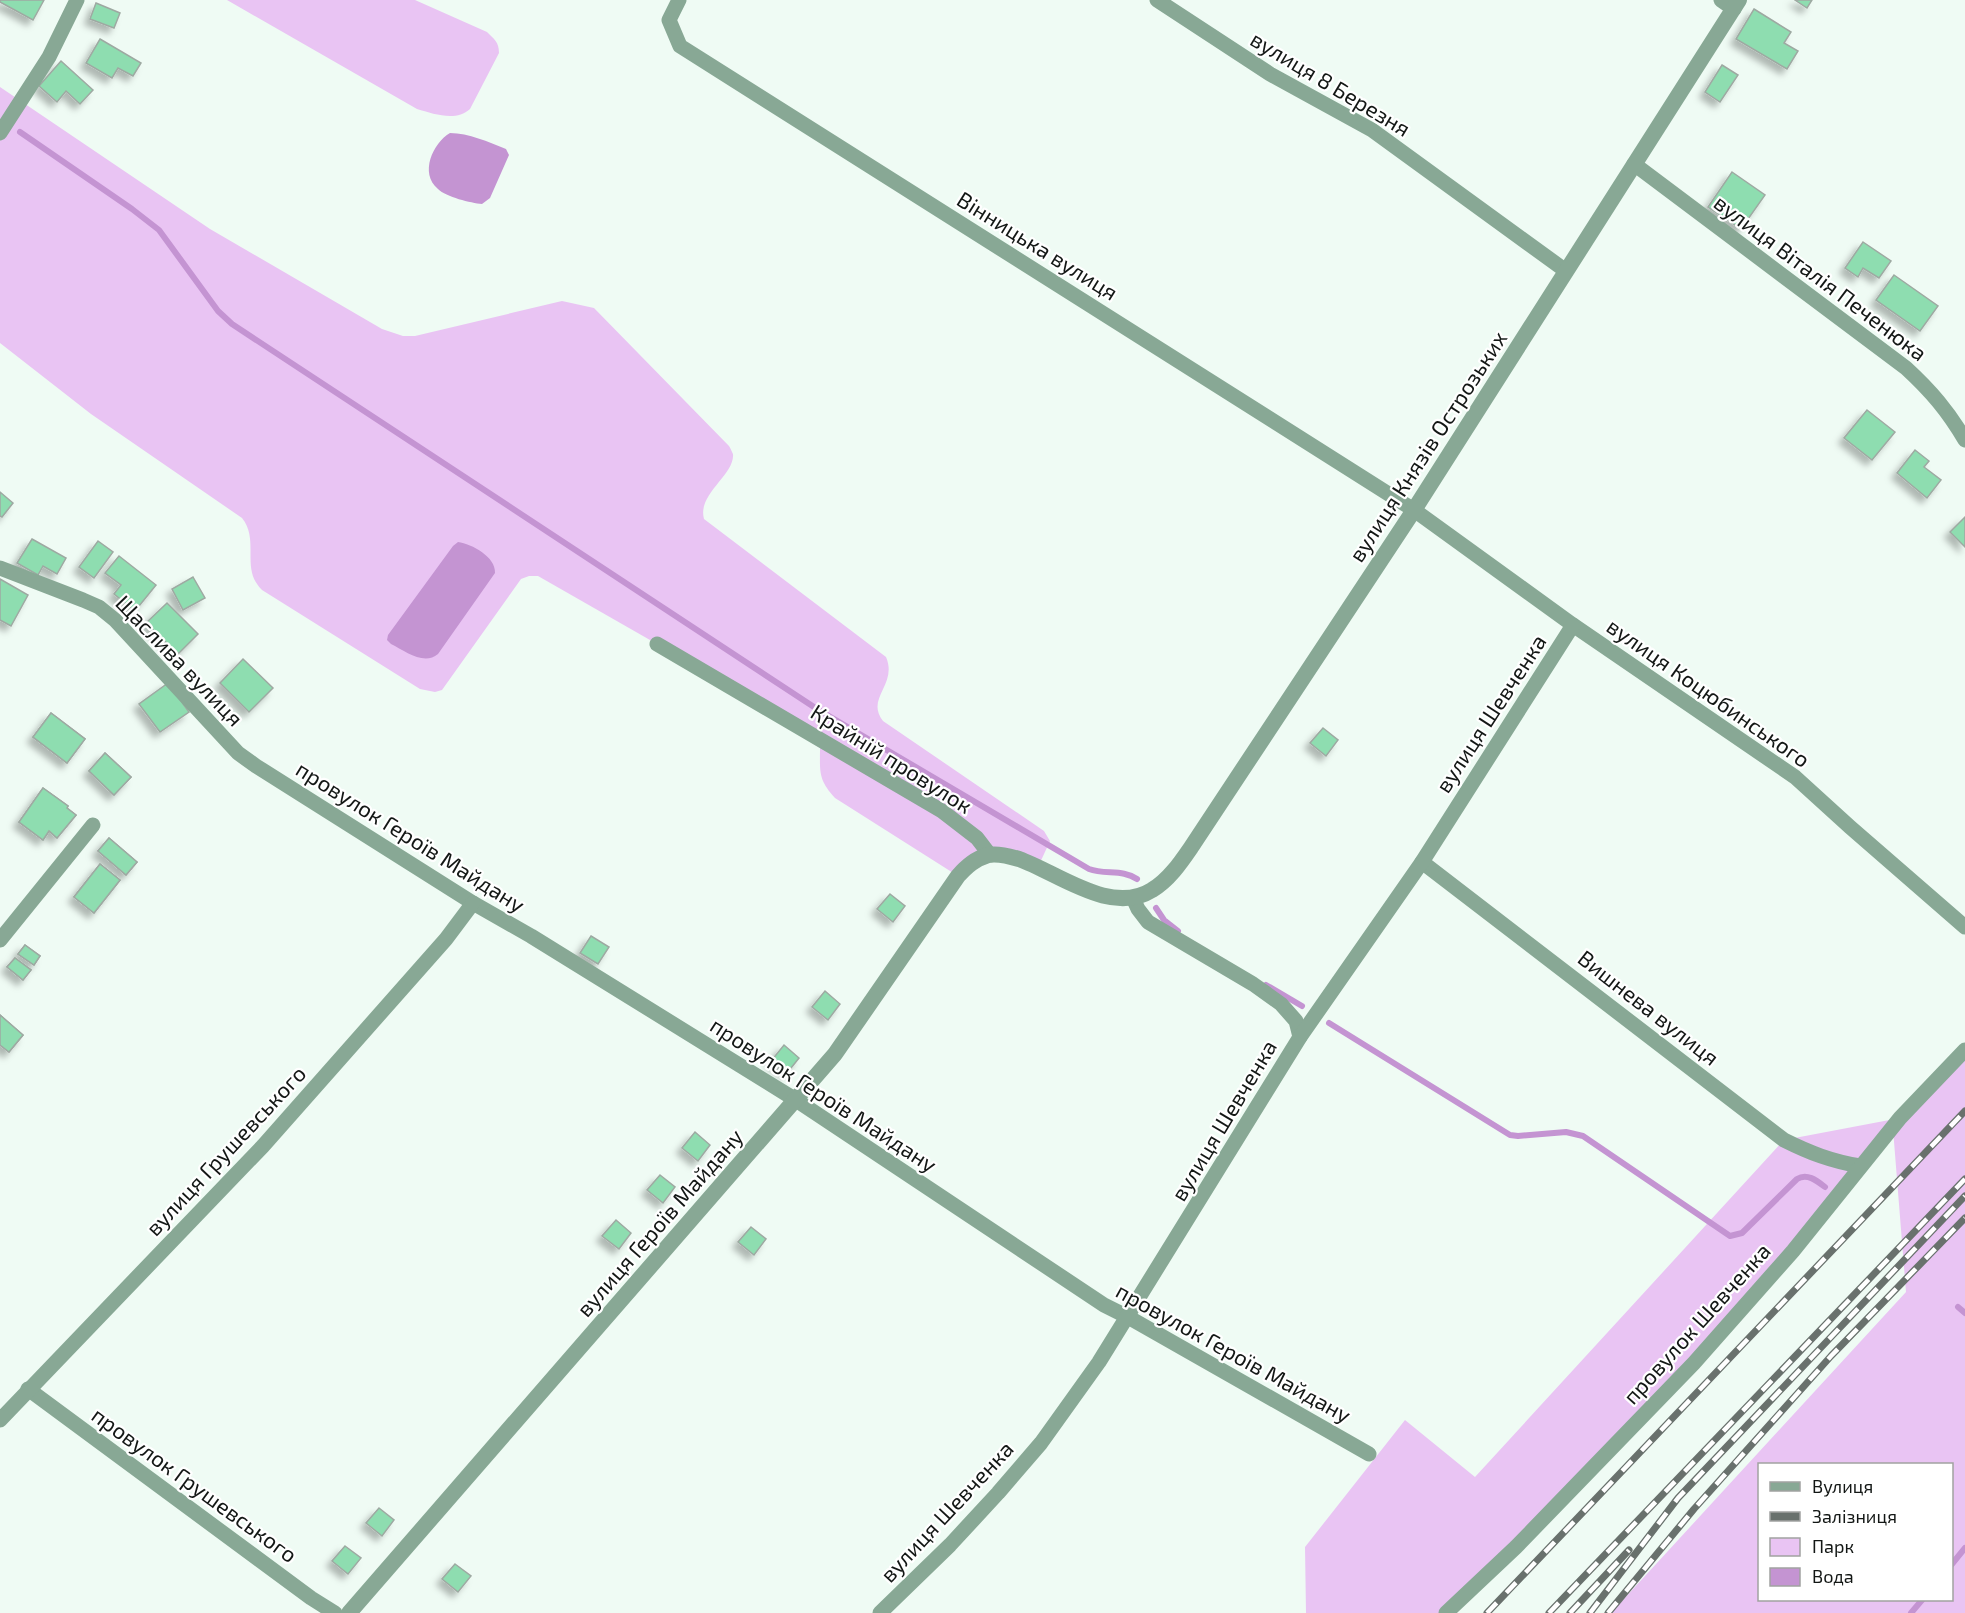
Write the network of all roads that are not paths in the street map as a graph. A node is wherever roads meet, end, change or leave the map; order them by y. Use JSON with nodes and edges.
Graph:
{"nodes":[{"id":1,"x":77,"y":0,"type":"edge"},
{"id":2,"x":679,"y":0,"type":"edge"},
{"id":3,"x":1157,"y":0,"type":"edge"},
{"id":4,"x":1732,"y":3,"type":"edge"},
{"id":5,"x":0,"y":133,"type":"edge"},
{"id":6,"x":1634,"y":164,"type":"junction"},
{"id":7,"x":1566,"y":271,"type":"junction"},
{"id":8,"x":1965,"y":440,"type":"edge"},
{"id":9,"x":1414,"y":510,"type":"junction"},
{"id":10,"x":0,"y":568,"type":"edge"},
{"id":11,"x":1573,"y":625,"type":"junction"},
{"id":12,"x":657,"y":644,"type":"dead end"},
{"id":13,"x":256,"y":766,"type":"joint"},
{"id":14,"x":93,"y":825,"type":"dead end"},
{"id":15,"x":990,"y":855,"type":"junction"},
{"id":16,"x":1422,"y":862,"type":"junction"},
{"id":17,"x":1133,"y":898,"type":"junction"},
{"id":18,"x":473,"y":903,"type":"junction"},
{"id":19,"x":1965,"y":927,"type":"edge"},
{"id":20,"x":0,"y":940,"type":"edge"},
{"id":21,"x":1300,"y":1038,"type":"junction"},
{"id":22,"x":1965,"y":1050,"type":"edge"},
{"id":23,"x":796,"y":1100,"type":"junction"},
{"id":24,"x":1860,"y":1166,"type":"junction"},
{"id":25,"x":1128,"y":1317,"type":"junction"},
{"id":26,"x":28,"y":1389,"type":"junction"},
{"id":27,"x":0,"y":1420,"type":"edge"},
{"id":28,"x":1369,"y":1454,"type":"dead end"},
{"id":29,"x":335,"y":1613,"type":"edge"},
{"id":30,"x":349,"y":1613,"type":"edge"},
{"id":31,"x":880,"y":1613,"type":"edge"},
{"id":32,"x":1446,"y":1613,"type":"edge"}],
"edges":[{"from":1,"to":5,"type":"street"},
{"from":2,"to":9,"type":"street","name":"Вінницька вулиця"},
{"from":3,"to":7,"type":"street","name":"вулиця 8 Березня"},
{"from":4,"to":6,"type":"street","name":"вулиця Князів Острозьких"},
{"from":6,"to":7,"type":"street","name":"вулиця Князів Острозьких"},
{"from":6,"to":8,"type":"street","name":"вулиця Віталія Печенюка"},
{"from":7,"to":9,"type":"street","name":"вулиця Князів Острозьких"},
{"from":9,"to":11,"type":"street","name":"вулиця Коцюбинського"},
{"from":9,"to":17,"type":"street","name":"вулиця Князів Острозьких"},
{"from":10,"to":13,"type":"street","name":"Щаслива вулиця"},
{"from":11,"to":16,"type":"street","name":"вулиця Шевченка"},
{"from":11,"to":19,"type":"street","name":"вулиця Коцюбинського"},
{"from":12,"to":15,"type":"street","name":"Крайній провулок"},
{"from":13,"to":18,"type":"street","name":"провулок Героїв Майдану"},
{"from":14,"to":20,"type":"street"},
{"from":15,"to":17,"type":"street"},
{"from":15,"to":23,"type":"street","name":"вулиця Героїв Майдану"},
{"from":16,"to":21,"type":"street","name":"вулиця Шевченка"},
{"from":16,"to":24,"type":"street","name":"Вишнева вулиця"},
{"from":17,"to":21,"type":"street"},
{"from":18,"to":23,"type":"street","name":"провулок Героїв Майдану"},
{"from":18,"to":26,"type":"street","name":"вулиця Грушевського"},
{"from":21,"to":25,"type":"street","name":"вулиця Шевченка"},
{"from":22,"to":24,"type":"street","name":"провулок Шевченка"},
{"from":23,"to":25,"type":"street","name":"провулок Героїв Майдану"},
{"from":23,"to":30,"type":"street","name":"вулиця Героїв Майдану"},
{"from":24,"to":32,"type":"street","name":"провулок Шевченка"},
{"from":25,"to":28,"type":"street","name":"провулок Героїв Майдану"},
{"from":25,"to":31,"type":"street","name":"вулиця Шевченка"},
{"from":26,"to":27,"type":"street","name":"вулиця Грушевського"},
{"from":26,"to":29,"type":"street","name":"провулок Грушевського"}]}
